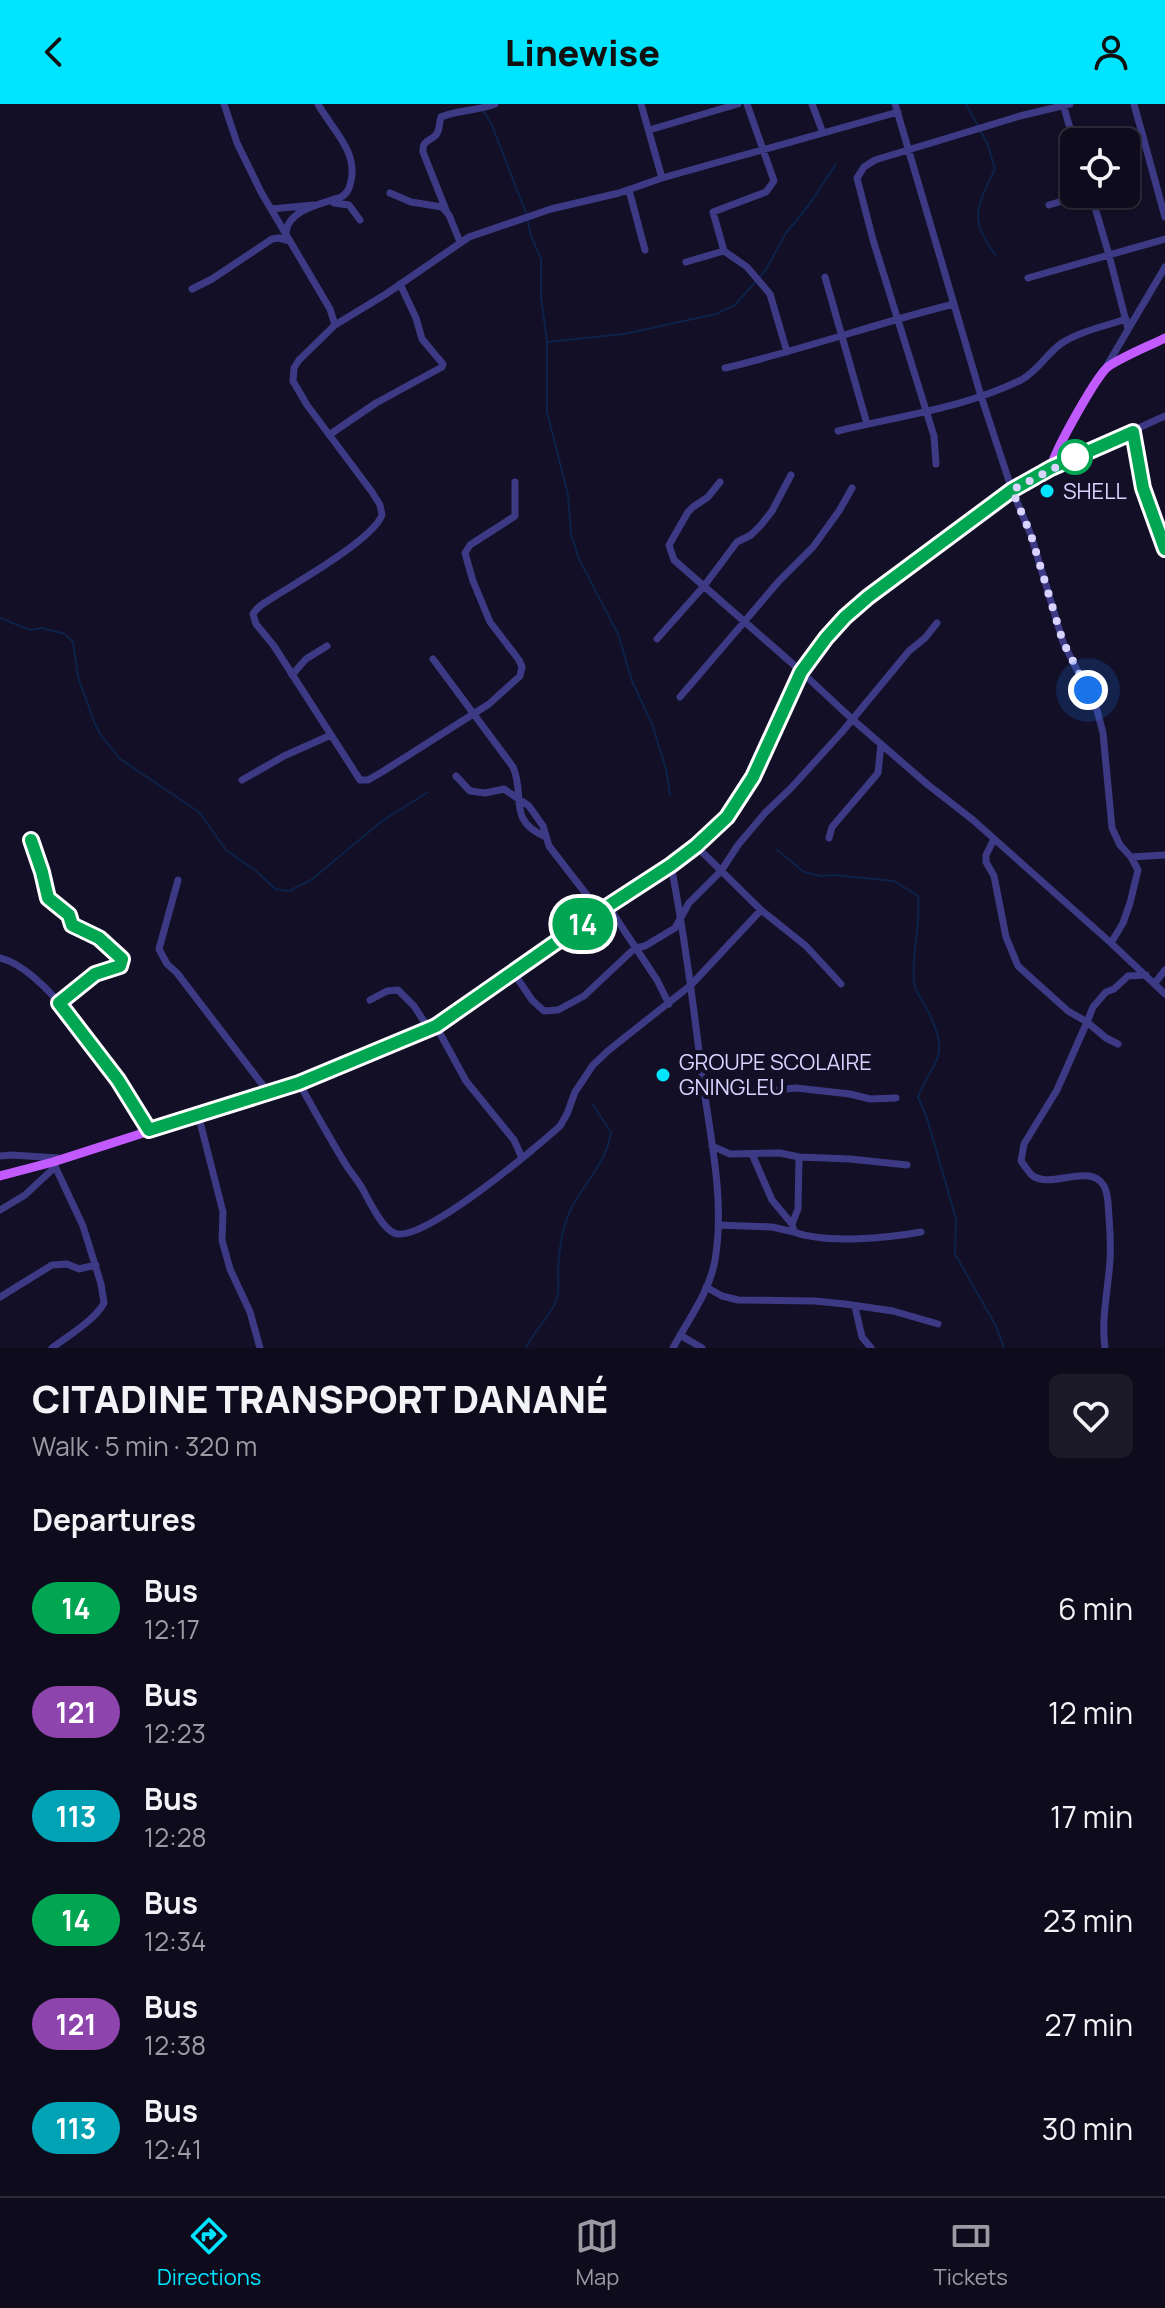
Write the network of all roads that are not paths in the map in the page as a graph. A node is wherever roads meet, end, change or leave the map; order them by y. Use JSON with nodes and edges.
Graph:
{"nodes":[{"id":1,"x":224,"y":104,"type":"edge"},
{"id":2,"x":318,"y":104,"type":"edge"},
{"id":3,"x":495,"y":104,"type":"edge"},
{"id":4,"x":641,"y":104,"type":"edge"},
{"id":5,"x":738,"y":104,"type":"edge"},
{"id":6,"x":747,"y":104,"type":"edge"},
{"id":7,"x":812,"y":104,"type":"edge"},
{"id":8,"x":1134,"y":104,"type":"edge"},
{"id":9,"x":1065,"y":105,"type":"edge"},
{"id":10,"x":896,"y":108,"type":"edge"},
{"id":11,"x":1071,"y":128,"type":"edge"},
{"id":12,"x":649,"y":130,"type":"junction"},
{"id":13,"x":823,"y":133,"type":"junction"},
{"id":14,"x":762,"y":150,"type":"junction"},
{"id":15,"x":909,"y":150,"type":"junction"},
{"id":16,"x":662,"y":178,"type":"junction"},
{"id":17,"x":629,"y":190,"type":"junction"},
{"id":18,"x":390,"y":193,"type":"dead end"},
{"id":19,"x":345,"y":200,"type":"junction"},
{"id":20,"x":1060,"y":202,"type":"edge"},
{"id":21,"x":326,"y":203,"type":"junction"},
{"id":22,"x":1049,"y":205,"type":"dead end"},
{"id":23,"x":1093,"y":208,"type":"edge"},
{"id":24,"x":271,"y":209,"type":"junction"},
{"id":25,"x":446,"y":210,"type":"junction"},
{"id":26,"x":1165,"y":217,"type":"edge"},
{"id":27,"x":360,"y":220,"type":"dead end"},
{"id":28,"x":286,"y":232,"type":"junction"},
{"id":29,"x":1165,"y":239,"type":"edge"},
{"id":30,"x":290,"y":241,"type":"junction"},
{"id":31,"x":460,"y":242,"type":"junction"},
{"id":32,"x":645,"y":250,"type":"dead end"},
{"id":33,"x":724,"y":251,"type":"junction"},
{"id":34,"x":1109,"y":255,"type":"junction"},
{"id":35,"x":686,"y":262,"type":"dead end"},
{"id":36,"x":1165,"y":267,"type":"edge"},
{"id":37,"x":825,"y":277,"type":"dead end"},
{"id":38,"x":1028,"y":278,"type":"dead end"},
{"id":39,"x":400,"y":284,"type":"junction"},
{"id":40,"x":192,"y":289,"type":"dead end"},
{"id":41,"x":954,"y":304,"type":"junction"},
{"id":42,"x":896,"y":318,"type":"junction"},
{"id":43,"x":1126,"y":319,"type":"junction"},
{"id":44,"x":335,"y":325,"type":"junction"},
{"id":45,"x":1128,"y":329,"type":"junction"},
{"id":46,"x":842,"y":335,"type":"junction"},
{"id":47,"x":1165,"y":338,"type":"edge"},
{"id":48,"x":787,"y":352,"type":"junction"},
{"id":49,"x":1106,"y":367,"type":"junction"},
{"id":50,"x":725,"y":368,"type":"dead end"},
{"id":51,"x":981,"y":396,"type":"junction"},
{"id":52,"x":925,"y":412,"type":"junction"},
{"id":53,"x":1165,"y":416,"type":"edge"},
{"id":54,"x":867,"y":424,"type":"junction"},
{"id":55,"x":838,"y":431,"type":"dead end"},
{"id":56,"x":1133,"y":432,"type":"junction"},
{"id":57,"x":329,"y":435,"type":"junction"},
{"id":58,"x":936,"y":464,"type":"dead end"},
{"id":59,"x":1051,"y":468,"type":"junction"},
{"id":60,"x":791,"y":475,"type":"dead end"},
{"id":61,"x":515,"y":482,"type":"dead end"},
{"id":62,"x":720,"y":482,"type":"dead end"},
{"id":63,"x":852,"y":488,"type":"dead end"},
{"id":64,"x":1012,"y":490,"type":"junction"},
{"id":65,"x":1165,"y":549,"type":"edge"},
{"id":66,"x":704,"y":586,"type":"junction"},
{"id":67,"x":745,"y":622,"type":"junction"},
{"id":68,"x":937,"y":623,"type":"dead end"},
{"id":69,"x":657,"y":639,"type":"dead end"},
{"id":70,"x":327,"y":646,"type":"dead end"},
{"id":71,"x":433,"y":659,"type":"dead end"},
{"id":72,"x":801,"y":672,"type":"junction"},
{"id":73,"x":292,"y":675,"type":"junction"},
{"id":74,"x":680,"y":697,"type":"dead end"},
{"id":75,"x":474,"y":713,"type":"junction"},
{"id":76,"x":852,"y":719,"type":"junction"},
{"id":77,"x":331,"y":735,"type":"junction"},
{"id":78,"x":881,"y":744,"type":"junction"},
{"id":79,"x":456,"y":776,"type":"dead end"},
{"id":80,"x":242,"y":780,"type":"dead end"},
{"id":81,"x":517,"y":780,"type":"junction"},
{"id":82,"x":517,"y":796,"type":"junction"},
{"id":83,"x":529,"y":806,"type":"junction"},
{"id":84,"x":546,"y":837,"type":"junction"},
{"id":85,"x":829,"y":838,"type":"dead end"},
{"id":86,"x":994,"y":839,"type":"junction"},
{"id":87,"x":31,"y":840,"type":"dead end"},
{"id":88,"x":696,"y":846,"type":"junction"},
{"id":89,"x":1165,"y":855,"type":"edge"},
{"id":90,"x":1131,"y":857,"type":"junction"},
{"id":91,"x":671,"y":865,"type":"junction"},
{"id":92,"x":721,"y":871,"type":"junction"},
{"id":93,"x":178,"y":880,"type":"dead end"},
{"id":94,"x":604,"y":909,"type":"junction"},
{"id":95,"x":761,"y":910,"type":"junction"},
{"id":96,"x":681,"y":917,"type":"junction"},
{"id":97,"x":1111,"y":943,"type":"junction"},
{"id":98,"x":635,"y":948,"type":"junction"},
{"id":99,"x":0,"y":958,"type":"edge"},
{"id":100,"x":1165,"y":970,"type":"edge"},
{"id":101,"x":513,"y":972,"type":"junction"},
{"id":102,"x":1146,"y":975,"type":"junction"},
{"id":103,"x":1155,"y":983,"type":"junction"},
{"id":104,"x":841,"y":984,"type":"dead end"},
{"id":105,"x":691,"y":985,"type":"junction"},
{"id":106,"x":1165,"y":994,"type":"edge"},
{"id":107,"x":370,"y":1000,"type":"dead end"},
{"id":108,"x":59,"y":1003,"type":"junction"},
{"id":109,"x":669,"y":1004,"type":"junction"},
{"id":110,"x":1087,"y":1022,"type":"junction"},
{"id":111,"x":433,"y":1027,"type":"junction"},
{"id":112,"x":1118,"y":1044,"type":"dead end"},
{"id":113,"x":703,"y":1080,"type":"junction"},
{"id":114,"x":299,"y":1083,"type":"junction"},
{"id":115,"x":268,"y":1092,"type":"junction"},
{"id":116,"x":896,"y":1098,"type":"dead end"},
{"id":117,"x":198,"y":1114,"type":"junction"},
{"id":118,"x":149,"y":1130,"type":"junction"},
{"id":119,"x":712,"y":1146,"type":"junction"},
{"id":120,"x":752,"y":1154,"type":"junction"},
{"id":121,"x":0,"y":1156,"type":"edge"},
{"id":122,"x":799,"y":1157,"type":"junction"},
{"id":123,"x":522,"y":1158,"type":"junction"},
{"id":124,"x":57,"y":1163,"type":"junction"},
{"id":125,"x":907,"y":1165,"type":"dead end"},
{"id":126,"x":0,"y":1176,"type":"edge"},
{"id":127,"x":0,"y":1210,"type":"edge"},
{"id":128,"x":719,"y":1225,"type":"junction"},
{"id":129,"x":793,"y":1228,"type":"junction"},
{"id":130,"x":921,"y":1232,"type":"dead end"},
{"id":131,"x":96,"y":1265,"type":"junction"},
{"id":132,"x":706,"y":1287,"type":"junction"},
{"id":133,"x":0,"y":1297,"type":"edge"},
{"id":134,"x":855,"y":1307,"type":"junction"},
{"id":135,"x":938,"y":1324,"type":"dead end"},
{"id":136,"x":680,"y":1335,"type":"junction"},
{"id":137,"x":52,"y":1348,"type":"edge"},
{"id":138,"x":260,"y":1348,"type":"edge"},
{"id":139,"x":673,"y":1348,"type":"edge"},
{"id":140,"x":702,"y":1348,"type":"edge"},
{"id":141,"x":871,"y":1348,"type":"edge"},
{"id":142,"x":1105,"y":1348,"type":"edge"}],
"edges":[{"from":1,"to":24,"type":"street"},
{"from":2,"to":19,"type":"street"},
{"from":3,"to":25,"type":"street"},
{"from":4,"to":12,"type":"street"},
{"from":5,"to":12,"type":"street"},
{"from":6,"to":14,"type":"street"},
{"from":7,"to":13,"type":"street"},
{"from":8,"to":26,"type":"street"},
{"from":9,"to":11,"type":"street"},
{"from":9,"to":15,"type":"street"},
{"from":10,"to":13,"type":"street"},
{"from":10,"to":15,"type":"street"},
{"from":12,"to":16,"type":"street"},
{"from":13,"to":14,"type":"street"},
{"from":14,"to":16,"type":"street"},
{"from":14,"to":33,"type":"street"},
{"from":15,"to":41,"type":"street"},
{"from":15,"to":42,"type":"street"},
{"from":16,"to":17,"type":"street"},
{"from":17,"to":31,"type":"street"},
{"from":17,"to":32,"type":"street"},
{"from":18,"to":25,"type":"street"},
{"from":19,"to":21,"type":"street"},
{"from":19,"to":27,"type":"street"},
{"from":20,"to":22,"type":"street"},
{"from":21,"to":24,"type":"street"},
{"from":21,"to":28,"type":"street"},
{"from":23,"to":34,"type":"street"},
{"from":24,"to":28,"type":"street"},
{"from":25,"to":31,"type":"street"},
{"from":28,"to":30,"type":"street"},
{"from":29,"to":34,"type":"street"},
{"from":30,"to":40,"type":"street"},
{"from":30,"to":44,"type":"street"},
{"from":31,"to":39,"type":"street"},
{"from":33,"to":35,"type":"street"},
{"from":33,"to":48,"type":"street"},
{"from":34,"to":38,"type":"street"},
{"from":34,"to":43,"type":"street"},
{"from":36,"to":45,"type":"street"},
{"from":37,"to":46,"type":"street"},
{"from":39,"to":44,"type":"street"},
{"from":39,"to":57,"type":"street"},
{"from":41,"to":42,"type":"street"},
{"from":41,"to":51,"type":"street"},
{"from":42,"to":46,"type":"street"},
{"from":42,"to":52,"type":"street"},
{"from":43,"to":45,"type":"street"},
{"from":43,"to":51,"type":"street"},
{"from":44,"to":57,"type":"street"},
{"from":45,"to":49,"type":"street"},
{"from":46,"to":48,"type":"street"},
{"from":46,"to":54,"type":"street"},
{"from":47,"to":49,"type":"main road"},
{"from":48,"to":50,"type":"street"},
{"from":49,"to":59,"type":"main road"},
{"from":51,"to":52,"type":"street"},
{"from":51,"to":64,"type":"street"},
{"from":52,"to":54,"type":"street"},
{"from":52,"to":58,"type":"street"},
{"from":53,"to":56,"type":"street"},
{"from":54,"to":55,"type":"street"},
{"from":56,"to":59,"type":"street"},
{"from":56,"to":65,"type":"street"},
{"from":57,"to":73,"type":"street"},
{"from":59,"to":64,"type":"main road"},
{"from":60,"to":66,"type":"street"},
{"from":61,"to":75,"type":"street"},
{"from":62,"to":66,"type":"street"},
{"from":63,"to":67,"type":"street"},
{"from":64,"to":72,"type":"main road"},
{"from":64,"to":90,"type":"street"},
{"from":66,"to":67,"type":"street"},
{"from":66,"to":69,"type":"street"},
{"from":67,"to":72,"type":"street"},
{"from":67,"to":74,"type":"street"},
{"from":68,"to":76,"type":"street"},
{"from":70,"to":73,"type":"street"},
{"from":71,"to":75,"type":"street"},
{"from":72,"to":76,"type":"street"},
{"from":72,"to":88,"type":"main road"},
{"from":73,"to":77,"type":"street"},
{"from":75,"to":77,"type":"street"},
{"from":75,"to":81,"type":"street"},
{"from":76,"to":78,"type":"street"},
{"from":76,"to":92,"type":"street"},
{"from":77,"to":80,"type":"street"},
{"from":78,"to":85,"type":"street"},
{"from":78,"to":86,"type":"street"},
{"from":79,"to":82,"type":"street"},
{"from":81,"to":82,"type":"street"},
{"from":81,"to":83,"type":"street"},
{"from":82,"to":83,"type":"street"},
{"from":82,"to":84,"type":"street"},
{"from":83,"to":84,"type":"street"},
{"from":84,"to":94,"type":"street"},
{"from":86,"to":97,"type":"street"},
{"from":86,"to":110,"type":"street"},
{"from":87,"to":108,"type":"street"},
{"from":88,"to":91,"type":"main road"},
{"from":88,"to":92,"type":"street"},
{"from":89,"to":90,"type":"street"},
{"from":90,"to":97,"type":"street"},
{"from":91,"to":94,"type":"main road"},
{"from":91,"to":96,"type":"street"},
{"from":92,"to":95,"type":"street"},
{"from":92,"to":96,"type":"street"},
{"from":93,"to":115,"type":"street"},
{"from":94,"to":98,"type":"street"},
{"from":94,"to":101,"type":"main road"},
{"from":95,"to":104,"type":"street"},
{"from":95,"to":105,"type":"street"},
{"from":96,"to":98,"type":"street"},
{"from":96,"to":105,"type":"street"},
{"from":97,"to":102,"type":"street"},
{"from":98,"to":101,"type":"street"},
{"from":98,"to":109,"type":"street"},
{"from":99,"to":108,"type":"street"},
{"from":100,"to":103,"type":"street"},
{"from":101,"to":111,"type":"main road"},
{"from":102,"to":103,"type":"street"},
{"from":102,"to":110,"type":"street"},
{"from":103,"to":106,"type":"street"},
{"from":105,"to":109,"type":"street"},
{"from":105,"to":113,"type":"street"},
{"from":107,"to":111,"type":"street"},
{"from":108,"to":118,"type":"street"},
{"from":109,"to":123,"type":"street"},
{"from":110,"to":112,"type":"street"},
{"from":110,"to":142,"type":"street"},
{"from":111,"to":114,"type":"main road"},
{"from":111,"to":123,"type":"street"},
{"from":113,"to":116,"type":"street"},
{"from":113,"to":119,"type":"street"},
{"from":114,"to":115,"type":"main road"},
{"from":114,"to":123,"type":"street"},
{"from":115,"to":117,"type":"main road"},
{"from":117,"to":118,"type":"main road"},
{"from":117,"to":138,"type":"street"},
{"from":118,"to":124,"type":"main road"},
{"from":119,"to":120,"type":"street"},
{"from":119,"to":128,"type":"street"},
{"from":120,"to":122,"type":"street"},
{"from":120,"to":129,"type":"street"},
{"from":121,"to":124,"type":"street"},
{"from":122,"to":125,"type":"street"},
{"from":122,"to":129,"type":"street"},
{"from":124,"to":126,"type":"main road"},
{"from":124,"to":127,"type":"street"},
{"from":124,"to":131,"type":"street"},
{"from":128,"to":129,"type":"street"},
{"from":128,"to":132,"type":"street"},
{"from":129,"to":130,"type":"street"},
{"from":131,"to":133,"type":"street"},
{"from":131,"to":137,"type":"street"},
{"from":132,"to":134,"type":"street"},
{"from":132,"to":136,"type":"street"},
{"from":134,"to":135,"type":"street"},
{"from":134,"to":141,"type":"street"},
{"from":136,"to":139,"type":"street"},
{"from":136,"to":140,"type":"street"}]}
